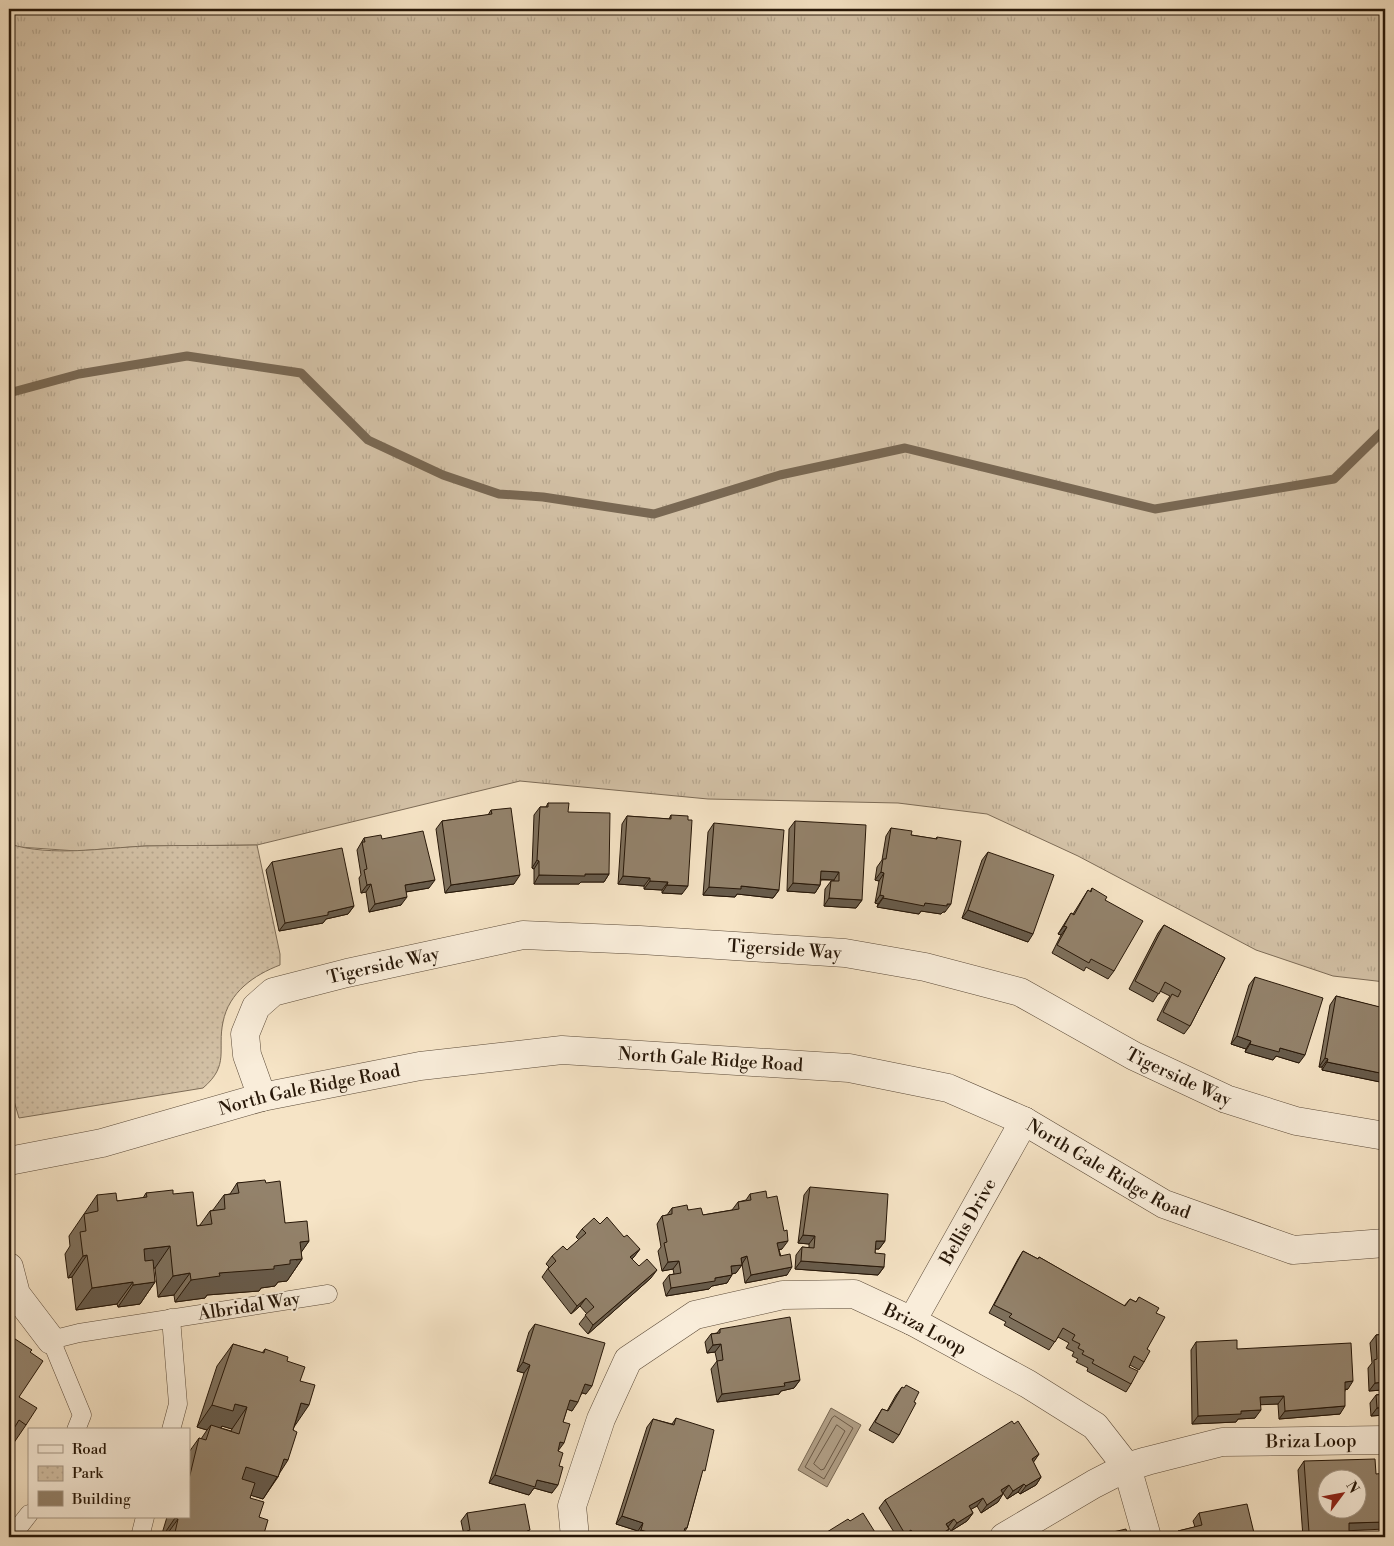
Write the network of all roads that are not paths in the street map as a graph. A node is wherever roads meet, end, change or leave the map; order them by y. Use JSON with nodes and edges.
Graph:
{"nodes":[{"id":1,"x":262,"y":1098,"type":"junction"},
{"id":2,"x":1024,"y":1121,"type":"junction"},
{"id":3,"x":1385,"y":1136,"type":"edge"},
{"id":4,"x":9,"y":1161,"type":"edge"},
{"id":5,"x":1385,"y":1243,"type":"edge"},
{"id":6,"x":9,"y":1266,"type":"edge"},
{"id":7,"x":328,"y":1294,"type":"dead end"},
{"id":8,"x":171,"y":1318,"type":"junction"},
{"id":9,"x":912,"y":1321,"type":"junction"},
{"id":10,"x":51,"y":1340,"type":"junction"},
{"id":11,"x":77,"y":1428,"type":"edge"},
{"id":12,"x":172,"y":1428,"type":"edge"},
{"id":13,"x":1385,"y":1440,"type":"edge"},
{"id":14,"x":1127,"y":1467,"type":"junction"},
{"id":15,"x":28,"y":1515,"type":"edge"},
{"id":16,"x":145,"y":1518,"type":"edge"},
{"id":17,"x":11,"y":1537,"type":"edge"},
{"id":18,"x":140,"y":1537,"type":"edge"},
{"id":19,"x":575,"y":1537,"type":"edge"},
{"id":20,"x":1004,"y":1537,"type":"edge"},
{"id":21,"x":1147,"y":1537,"type":"edge"}],
"edges":[{"from":1,"to":2,"type":"street","name":"North Gale Ridge Road"},
{"from":1,"to":3,"type":"street","name":"Tigerside Way"},
{"from":1,"to":4,"type":"street","name":"North Gale Ridge Road"},
{"from":2,"to":5,"type":"street","name":"North Gale Ridge Road"},
{"from":2,"to":9,"type":"street","name":"Bellis Drive"},
{"from":6,"to":10,"type":"street"},
{"from":7,"to":8,"type":"lane","name":"Albridal Way"},
{"from":8,"to":10,"type":"lane","name":"Albridal Way"},
{"from":8,"to":12,"type":"lane"},
{"from":9,"to":14,"type":"street","name":"Briza Loop"},
{"from":9,"to":19,"type":"street","name":"Briza Loop"},
{"from":10,"to":11,"type":"lane"},
{"from":13,"to":14,"type":"street","name":"Briza Loop"},
{"from":14,"to":20,"type":"street"},
{"from":14,"to":21,"type":"street"},
{"from":15,"to":17,"type":"lane"},
{"from":16,"to":18,"type":"lane"}]}
